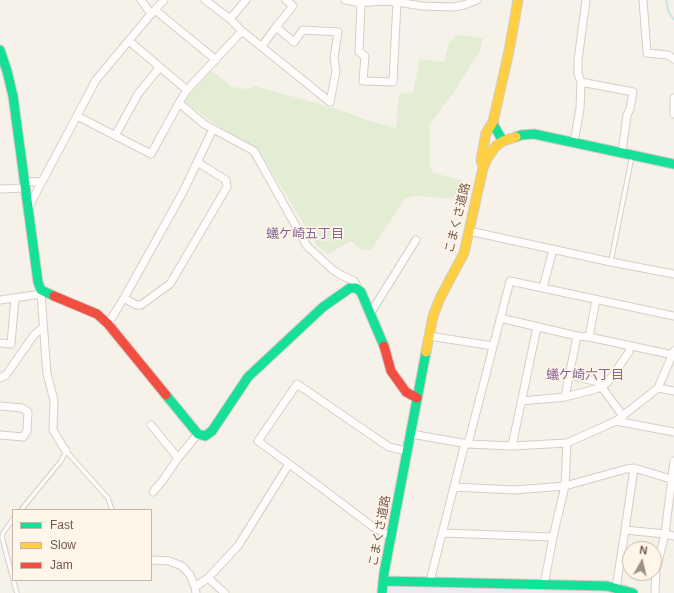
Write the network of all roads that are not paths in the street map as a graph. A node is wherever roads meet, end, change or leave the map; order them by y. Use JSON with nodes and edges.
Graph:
{"nodes":[{"id":1,"x":141,"y":0,"type":"edge"},
{"id":2,"x":164,"y":0,"type":"edge"},
{"id":3,"x":205,"y":0,"type":"edge"},
{"id":4,"x":246,"y":0,"type":"edge"},
{"id":5,"x":286,"y":0,"type":"edge"},
{"id":6,"x":345,"y":0,"type":"edge"},
{"id":7,"x":478,"y":0,"type":"edge"},
{"id":8,"x":518,"y":0,"type":"edge"},
{"id":9,"x":586,"y":0,"type":"edge"},
{"id":10,"x":643,"y":0,"type":"edge"},
{"id":11,"x":397,"y":2,"type":"junction"},
{"id":12,"x":361,"y":3,"type":"junction"},
{"id":13,"x":153,"y":12,"type":"junction"},
{"id":14,"x":230,"y":19,"type":"junction"},
{"id":15,"x":276,"y":27,"type":"junction"},
{"id":16,"x":242,"y":31,"type":"junction"},
{"id":17,"x":129,"y":41,"type":"junction"},
{"id":18,"x":262,"y":46,"type":"junction"},
{"id":19,"x":0,"y":50,"type":"edge"},
{"id":20,"x":674,"y":59,"type":"edge"},
{"id":21,"x":216,"y":60,"type":"junction"},
{"id":22,"x":160,"y":67,"type":"junction"},
{"id":23,"x":581,"y":82,"type":"junction"},
{"id":24,"x":187,"y":90,"type":"junction"},
{"id":25,"x":674,"y":98,"type":"edge"},
{"id":26,"x":179,"y":103,"type":"junction"},
{"id":27,"x":674,"y":114,"type":"edge"},
{"id":28,"x":76,"y":116,"type":"junction"},
{"id":29,"x":493,"y":122,"type":"junction"},
{"id":30,"x":213,"y":129,"type":"junction"},
{"id":31,"x":115,"y":136,"type":"junction"},
{"id":32,"x":503,"y":141,"type":"junction"},
{"id":33,"x":574,"y":142,"type":"junction"},
{"id":34,"x":622,"y":152,"type":"junction"},
{"id":35,"x":632,"y":155,"type":"junction"},
{"id":36,"x":197,"y":162,"type":"junction"},
{"id":37,"x":674,"y":164,"type":"edge"},
{"id":38,"x":483,"y":168,"type":"junction"},
{"id":39,"x":42,"y":181,"type":"junction"},
{"id":40,"x":24,"y":184,"type":"junction"},
{"id":41,"x":0,"y":189,"type":"edge"},
{"id":42,"x":28,"y":208,"type":"junction"},
{"id":43,"x":469,"y":231,"type":"junction"},
{"id":44,"x":416,"y":240,"type":"dead end"},
{"id":45,"x":553,"y":250,"type":"junction"},
{"id":46,"x":611,"y":262,"type":"junction"},
{"id":47,"x":674,"y":274,"type":"edge"},
{"id":48,"x":356,"y":288,"type":"junction"},
{"id":49,"x":543,"y":288,"type":"junction"},
{"id":50,"x":42,"y":293,"type":"junction"},
{"id":51,"x":0,"y":297,"type":"edge"},
{"id":52,"x":15,"y":298,"type":"junction"},
{"id":53,"x":124,"y":298,"type":"junction"},
{"id":54,"x":0,"y":300,"type":"edge"},
{"id":55,"x":596,"y":300,"type":"junction"},
{"id":56,"x":370,"y":314,"type":"junction"},
{"id":57,"x":674,"y":316,"type":"edge"},
{"id":58,"x":500,"y":318,"type":"junction"},
{"id":59,"x":108,"y":324,"type":"junction"},
{"id":60,"x":43,"y":327,"type":"junction"},
{"id":61,"x":537,"y":327,"type":"junction"},
{"id":62,"x":429,"y":336,"type":"junction"},
{"id":63,"x":577,"y":336,"type":"junction"},
{"id":64,"x":589,"y":337,"type":"junction"},
{"id":65,"x":0,"y":343,"type":"edge"},
{"id":66,"x":493,"y":346,"type":"junction"},
{"id":67,"x":630,"y":346,"type":"junction"},
{"id":68,"x":674,"y":353,"type":"edge"},
{"id":69,"x":570,"y":375,"type":"junction"},
{"id":70,"x":0,"y":378,"type":"edge"},
{"id":71,"x":602,"y":387,"type":"junction"},
{"id":72,"x":658,"y":388,"type":"junction"},
{"id":73,"x":674,"y":391,"type":"edge"},
{"id":74,"x":565,"y":397,"type":"junction"},
{"id":75,"x":417,"y":398,"type":"junction"},
{"id":76,"x":522,"y":401,"type":"junction"},
{"id":77,"x":0,"y":406,"type":"edge"},
{"id":78,"x":623,"y":416,"type":"junction"},
{"id":79,"x":616,"y":421,"type":"junction"},
{"id":80,"x":151,"y":425,"type":"dead end"},
{"id":81,"x":674,"y":432,"type":"edge"},
{"id":82,"x":198,"y":434,"type":"junction"},
{"id":83,"x":411,"y":434,"type":"junction"},
{"id":84,"x":0,"y":435,"type":"edge"},
{"id":85,"x":467,"y":443,"type":"junction"},
{"id":86,"x":567,"y":443,"type":"junction"},
{"id":87,"x":512,"y":446,"type":"junction"},
{"id":88,"x":66,"y":451,"type":"junction"},
{"id":89,"x":407,"y":451,"type":"junction"},
{"id":90,"x":178,"y":458,"type":"junction"},
{"id":91,"x":674,"y":461,"type":"edge"},
{"id":92,"x":289,"y":464,"type":"junction"},
{"id":93,"x":634,"y":468,"type":"junction"},
{"id":94,"x":673,"y":480,"type":"edge"},
{"id":95,"x":565,"y":486,"type":"junction"},
{"id":96,"x":454,"y":487,"type":"junction"},
{"id":97,"x":152,"y":492,"type":"dead end"},
{"id":98,"x":21,"y":509,"type":"edge"},
{"id":99,"x":112,"y":509,"type":"edge"},
{"id":100,"x":12,"y":520,"type":"edge"},
{"id":101,"x":626,"y":530,"type":"junction"},
{"id":102,"x":386,"y":534,"type":"dead end"},
{"id":103,"x":443,"y":534,"type":"junction"},
{"id":104,"x":665,"y":534,"type":"junction"},
{"id":105,"x":674,"y":536,"type":"edge"},
{"id":106,"x":553,"y":537,"type":"junction"},
{"id":107,"x":152,"y":560,"type":"edge"},
{"id":108,"x":12,"y":575,"type":"edge"},
{"id":109,"x":208,"y":578,"type":"junction"},
{"id":110,"x":13,"y":581,"type":"edge"},
{"id":111,"x":383,"y":581,"type":"junction"},
{"id":112,"x":430,"y":581,"type":"junction"},
{"id":113,"x":544,"y":585,"type":"junction"},
{"id":114,"x":616,"y":588,"type":"junction"},
{"id":115,"x":196,"y":590,"type":"edge"},
{"id":116,"x":17,"y":593,"type":"edge"},
{"id":117,"x":225,"y":593,"type":"edge"},
{"id":118,"x":382,"y":593,"type":"edge"},
{"id":119,"x":630,"y":593,"type":"edge"},
{"id":120,"x":655,"y":593,"type":"edge"}],
"edges":[{"from":1,"to":13,"type":"street"},
{"from":2,"to":13,"type":"street"},
{"from":3,"to":14,"type":"street"},
{"from":4,"to":14,"type":"street"},
{"from":5,"to":15,"type":"street"},
{"from":6,"to":12,"type":"street"},
{"from":7,"to":11,"type":"street"},
{"from":8,"to":29,"type":"street"},
{"from":9,"to":23,"type":"street"},
{"from":10,"to":20,"type":"street"},
{"from":11,"to":12,"type":"street"},
{"from":11,"to":12,"type":"street"},
{"from":13,"to":17,"type":"street"},
{"from":13,"to":21,"type":"street"},
{"from":14,"to":16,"type":"street"},
{"from":15,"to":18,"type":"street"},
{"from":15,"to":18,"type":"street"},
{"from":16,"to":18,"type":"street"},
{"from":16,"to":21,"type":"street"},
{"from":17,"to":22,"type":"street"},
{"from":17,"to":28,"type":"street"},
{"from":19,"to":40,"type":"street"},
{"from":21,"to":24,"type":"street"},
{"from":22,"to":24,"type":"street"},
{"from":22,"to":31,"type":"street"},
{"from":23,"to":33,"type":"street"},
{"from":23,"to":34,"type":"street"},
{"from":24,"to":26,"type":"street"},
{"from":25,"to":27,"type":"street"},
{"from":26,"to":30,"type":"street"},
{"from":26,"to":31,"type":"street"},
{"from":28,"to":31,"type":"street"},
{"from":28,"to":39,"type":"street"},
{"from":29,"to":32,"type":"street"},
{"from":29,"to":38,"type":"street"},
{"from":30,"to":36,"type":"street"},
{"from":30,"to":48,"type":"street"},
{"from":32,"to":33,"type":"street","name":"こまくさ道路"},
{"from":32,"to":38,"type":"street","name":"こまくさ道路"},
{"from":33,"to":34,"type":"street","name":"こまくさ道路"},
{"from":34,"to":35,"type":"street","name":"こまくさ道路"},
{"from":35,"to":37,"type":"street","name":"こまくさ道路"},
{"from":35,"to":46,"type":"lane"},
{"from":36,"to":53,"type":"street"},
{"from":36,"to":53,"type":"street"},
{"from":38,"to":43,"type":"street","name":"こまくさ道路"},
{"from":39,"to":40,"type":"street"},
{"from":39,"to":42,"type":"street"},
{"from":40,"to":41,"type":"street"},
{"from":40,"to":42,"type":"street"},
{"from":42,"to":50,"type":"street"},
{"from":43,"to":45,"type":"street"},
{"from":43,"to":62,"type":"street","name":"こまくさ道路"},
{"from":44,"to":56,"type":"street"},
{"from":45,"to":46,"type":"street"},
{"from":45,"to":49,"type":"street"},
{"from":46,"to":47,"type":"street"},
{"from":48,"to":56,"type":"street"},
{"from":48,"to":82,"type":"street"},
{"from":49,"to":55,"type":"street"},
{"from":49,"to":58,"type":"street"},
{"from":50,"to":52,"type":"street"},
{"from":50,"to":59,"type":"street"},
{"from":50,"to":60,"type":"street"},
{"from":51,"to":54,"type":"street"},
{"from":52,"to":54,"type":"street"},
{"from":52,"to":65,"type":"street"},
{"from":53,"to":59,"type":"street"},
{"from":55,"to":57,"type":"street"},
{"from":55,"to":64,"type":"street"},
{"from":56,"to":75,"type":"street"},
{"from":58,"to":61,"type":"street"},
{"from":58,"to":66,"type":"street"},
{"from":59,"to":82,"type":"street"},
{"from":60,"to":70,"type":"street"},
{"from":60,"to":88,"type":"street"},
{"from":61,"to":63,"type":"street"},
{"from":61,"to":76,"type":"street"},
{"from":62,"to":66,"type":"street"},
{"from":62,"to":75,"type":"street","name":"こまくさ道路"},
{"from":63,"to":64,"type":"street"},
{"from":63,"to":69,"type":"street"},
{"from":64,"to":67,"type":"street"},
{"from":66,"to":85,"type":"street"},
{"from":67,"to":68,"type":"street"},
{"from":67,"to":71,"type":"street"},
{"from":68,"to":72,"type":"street"},
{"from":69,"to":71,"type":"street"},
{"from":69,"to":74,"type":"street"},
{"from":71,"to":74,"type":"street"},
{"from":71,"to":78,"type":"street"},
{"from":72,"to":73,"type":"street"},
{"from":72,"to":78,"type":"street"},
{"from":74,"to":76,"type":"street"},
{"from":75,"to":83,"type":"street","name":"こまくさ道路"},
{"from":76,"to":87,"type":"street"},
{"from":77,"to":84,"type":"street"},
{"from":78,"to":79,"type":"street"},
{"from":79,"to":81,"type":"street"},
{"from":79,"to":86,"type":"street"},
{"from":80,"to":90,"type":"street"},
{"from":82,"to":90,"type":"street"},
{"from":83,"to":85,"type":"street"},
{"from":83,"to":89,"type":"street","name":"こまくさ道路"},
{"from":85,"to":87,"type":"street"},
{"from":85,"to":96,"type":"street"},
{"from":86,"to":87,"type":"street"},
{"from":86,"to":95,"type":"street"},
{"from":88,"to":98,"type":"lane"},
{"from":88,"to":99,"type":"lane"},
{"from":89,"to":92,"type":"street"},
{"from":89,"to":111,"type":"street","name":"こまくさ道路"},
{"from":90,"to":97,"type":"street"},
{"from":91,"to":94,"type":"street"},
{"from":92,"to":102,"type":"street"},
{"from":92,"to":109,"type":"street"},
{"from":93,"to":94,"type":"street"},
{"from":93,"to":95,"type":"street"},
{"from":93,"to":101,"type":"street"},
{"from":94,"to":104,"type":"street"},
{"from":95,"to":96,"type":"street"},
{"from":95,"to":106,"type":"street"},
{"from":96,"to":103,"type":"street"},
{"from":100,"to":108,"type":"lane"},
{"from":101,"to":104,"type":"street"},
{"from":101,"to":114,"type":"street"},
{"from":103,"to":106,"type":"street"},
{"from":103,"to":112,"type":"street"},
{"from":104,"to":105,"type":"street"},
{"from":104,"to":120,"type":"street"},
{"from":106,"to":113,"type":"street"},
{"from":107,"to":115,"type":"street"},
{"from":109,"to":115,"type":"street"},
{"from":109,"to":117,"type":"street"},
{"from":110,"to":116,"type":"lane"},
{"from":111,"to":112,"type":"street"},
{"from":111,"to":118,"type":"street","name":"こまくさ道路"},
{"from":112,"to":113,"type":"street"},
{"from":113,"to":114,"type":"street"},
{"from":114,"to":119,"type":"street"}]}
